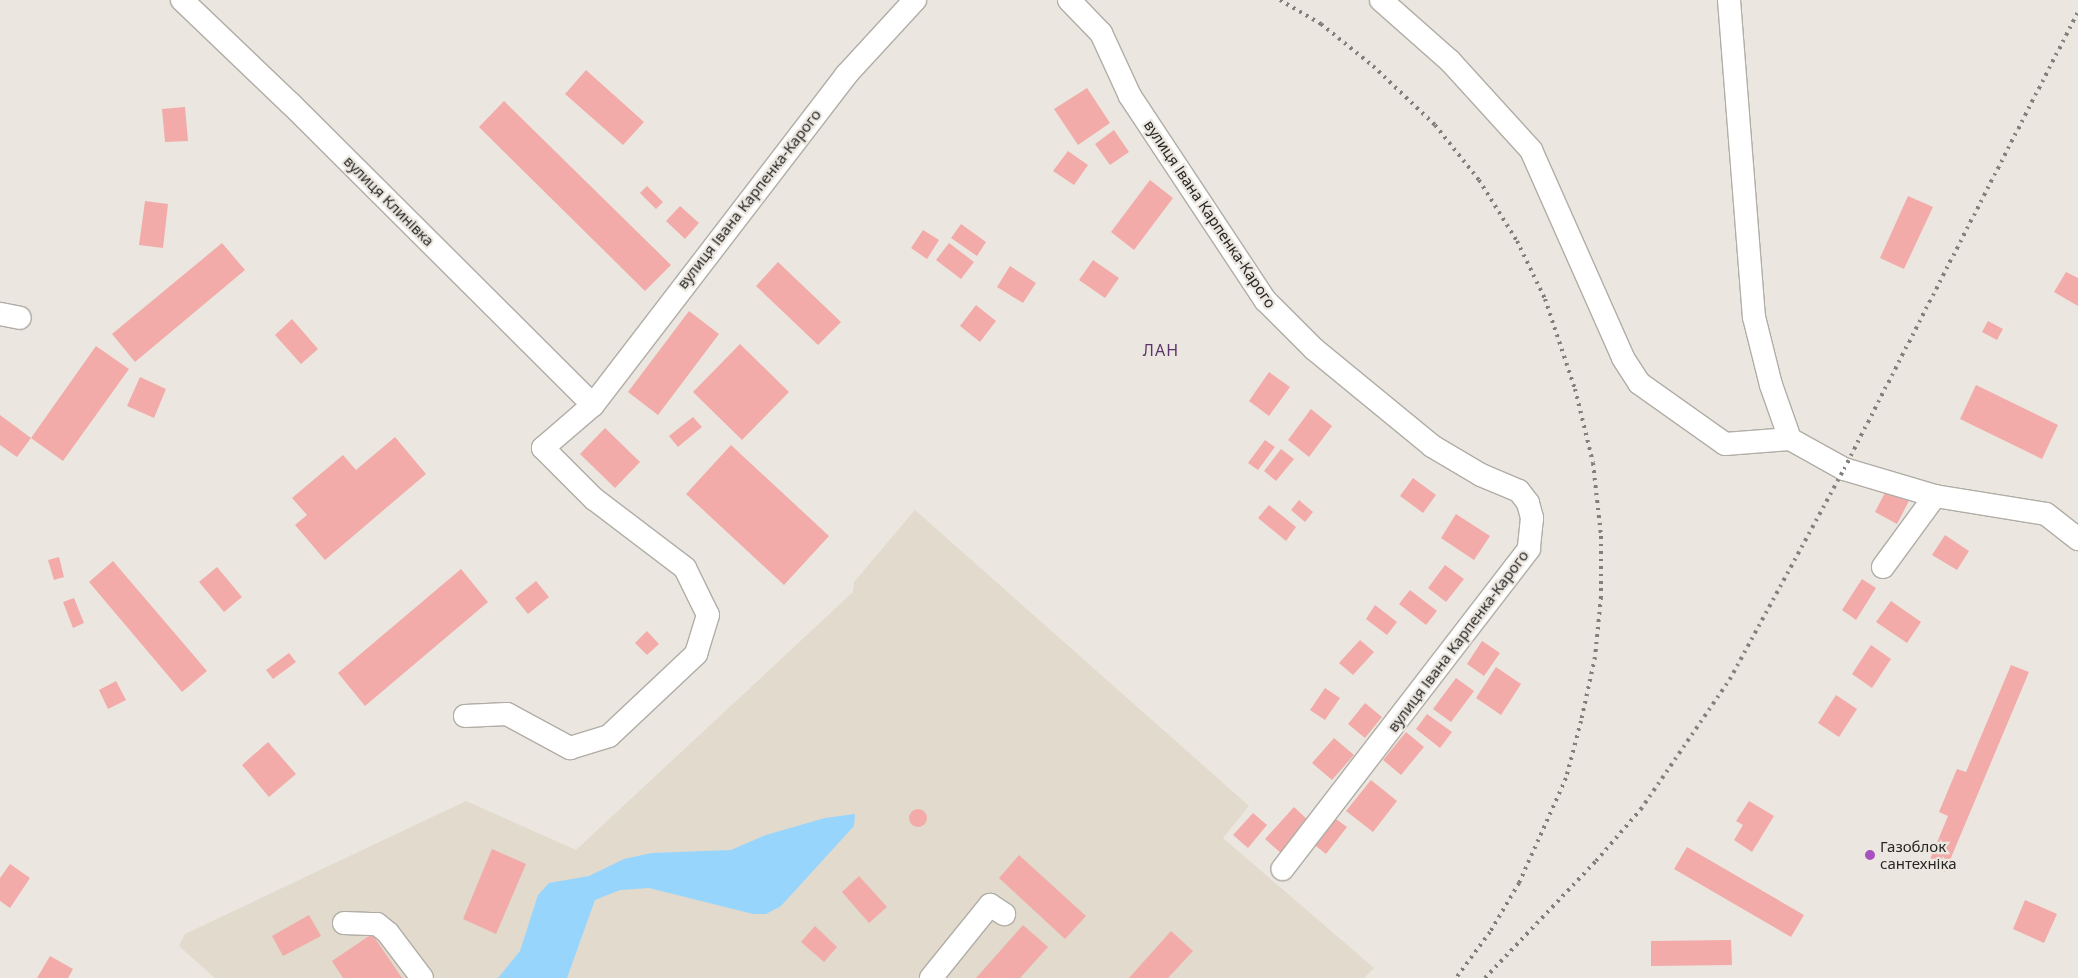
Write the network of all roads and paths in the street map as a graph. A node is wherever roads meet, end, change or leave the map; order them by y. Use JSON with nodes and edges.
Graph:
{"nodes":[{"id":1,"x":182,"y":0,"type":"edge"},
{"id":2,"x":915,"y":0,"type":"edge"},
{"id":3,"x":1069,"y":0,"type":"edge"},
{"id":4,"x":1381,"y":0,"type":"edge"},
{"id":5,"x":1729,"y":0,"type":"edge"},
{"id":6,"x":593,"y":406,"type":"junction"},
{"id":7,"x":1790,"y":439,"type":"junction"},
{"id":8,"x":1935,"y":496,"type":"junction"},
{"id":9,"x":2078,"y":539,"type":"edge"},
{"id":10,"x":1883,"y":567,"type":"dead end"},
{"id":11,"x":465,"y":716,"type":"dead end"},
{"id":12,"x":1283,"y":869,"type":"dead end"},
{"id":13,"x":1004,"y":914,"type":"dead end"},
{"id":14,"x":344,"y":923,"type":"dead end"},
{"id":15,"x":422,"y":978,"type":"edge"},
{"id":16,"x":931,"y":978,"type":"edge"}],
"edges":[{"from":1,"to":6,"type":"street","name":"вулиця Клинівка"},
{"from":2,"to":6,"type":"street","name":"вулиця Івана Карпенка-Карого"},
{"from":3,"to":12,"type":"street","name":"вулиця Івана Карпенка-Карого"},
{"from":4,"to":7,"type":"street"},
{"from":5,"to":7,"type":"street"},
{"from":6,"to":11,"type":"street","name":"вулиця Івана Карпенка-Карого"},
{"from":7,"to":8,"type":"street"},
{"from":8,"to":9,"type":"street"},
{"from":8,"to":10,"type":"street"},
{"from":13,"to":16,"type":"street"},
{"from":14,"to":15,"type":"street"}]}
